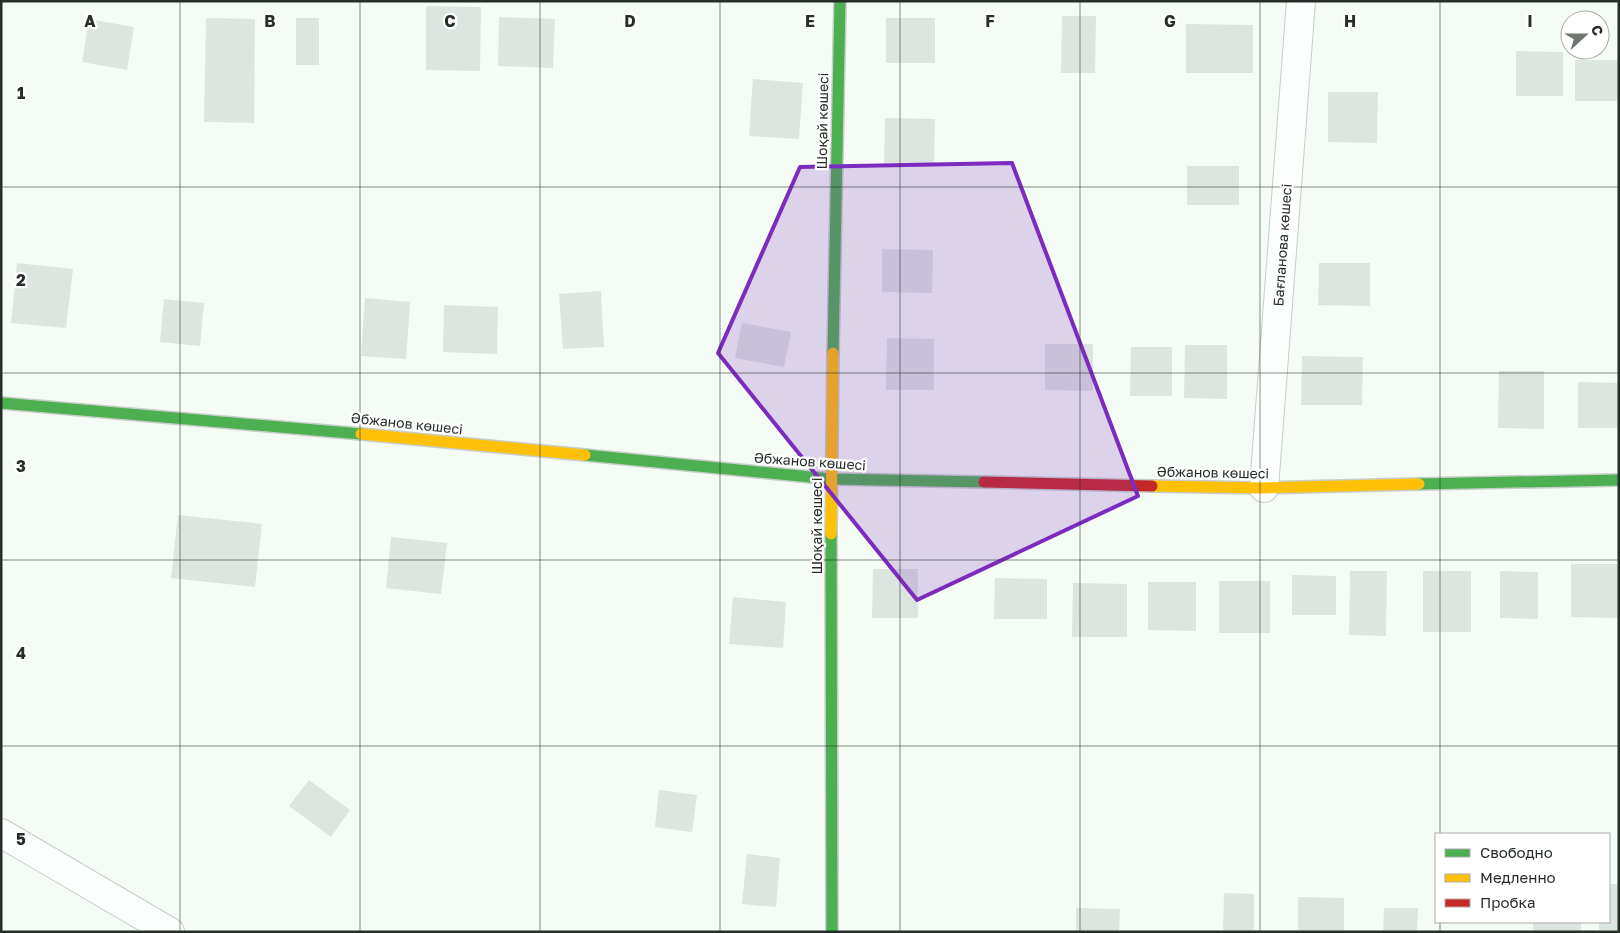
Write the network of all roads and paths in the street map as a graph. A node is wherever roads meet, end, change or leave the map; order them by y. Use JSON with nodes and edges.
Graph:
{"nodes":[{"id":1,"x":840,"y":1,"type":"edge"},
{"id":2,"x":1301,"y":1,"type":"edge"},
{"id":3,"x":1,"y":403,"type":"edge"},
{"id":4,"x":831,"y":479,"type":"junction"},
{"id":5,"x":1619,"y":480,"type":"edge"},
{"id":6,"x":1264,"y":488,"type":"junction"},
{"id":7,"x":1,"y":833,"type":"edge"},
{"id":8,"x":170,"y":932,"type":"edge"},
{"id":9,"x":832,"y":932,"type":"edge"}],
"edges":[{"from":1,"to":4,"type":"street","name":"Шоқай көшесі"},
{"from":2,"to":6,"type":"street","name":"Бағланова көшесі"},
{"from":3,"to":4,"type":"street","name":"Әбжанов көшесі"},
{"from":4,"to":6,"type":"street","name":"Әбжанов көшесі"},
{"from":4,"to":9,"type":"street","name":"Шоқай көшесі"},
{"from":5,"to":6,"type":"street","name":"Әбжанов көшесі"},
{"from":7,"to":8,"type":"street"}]}
